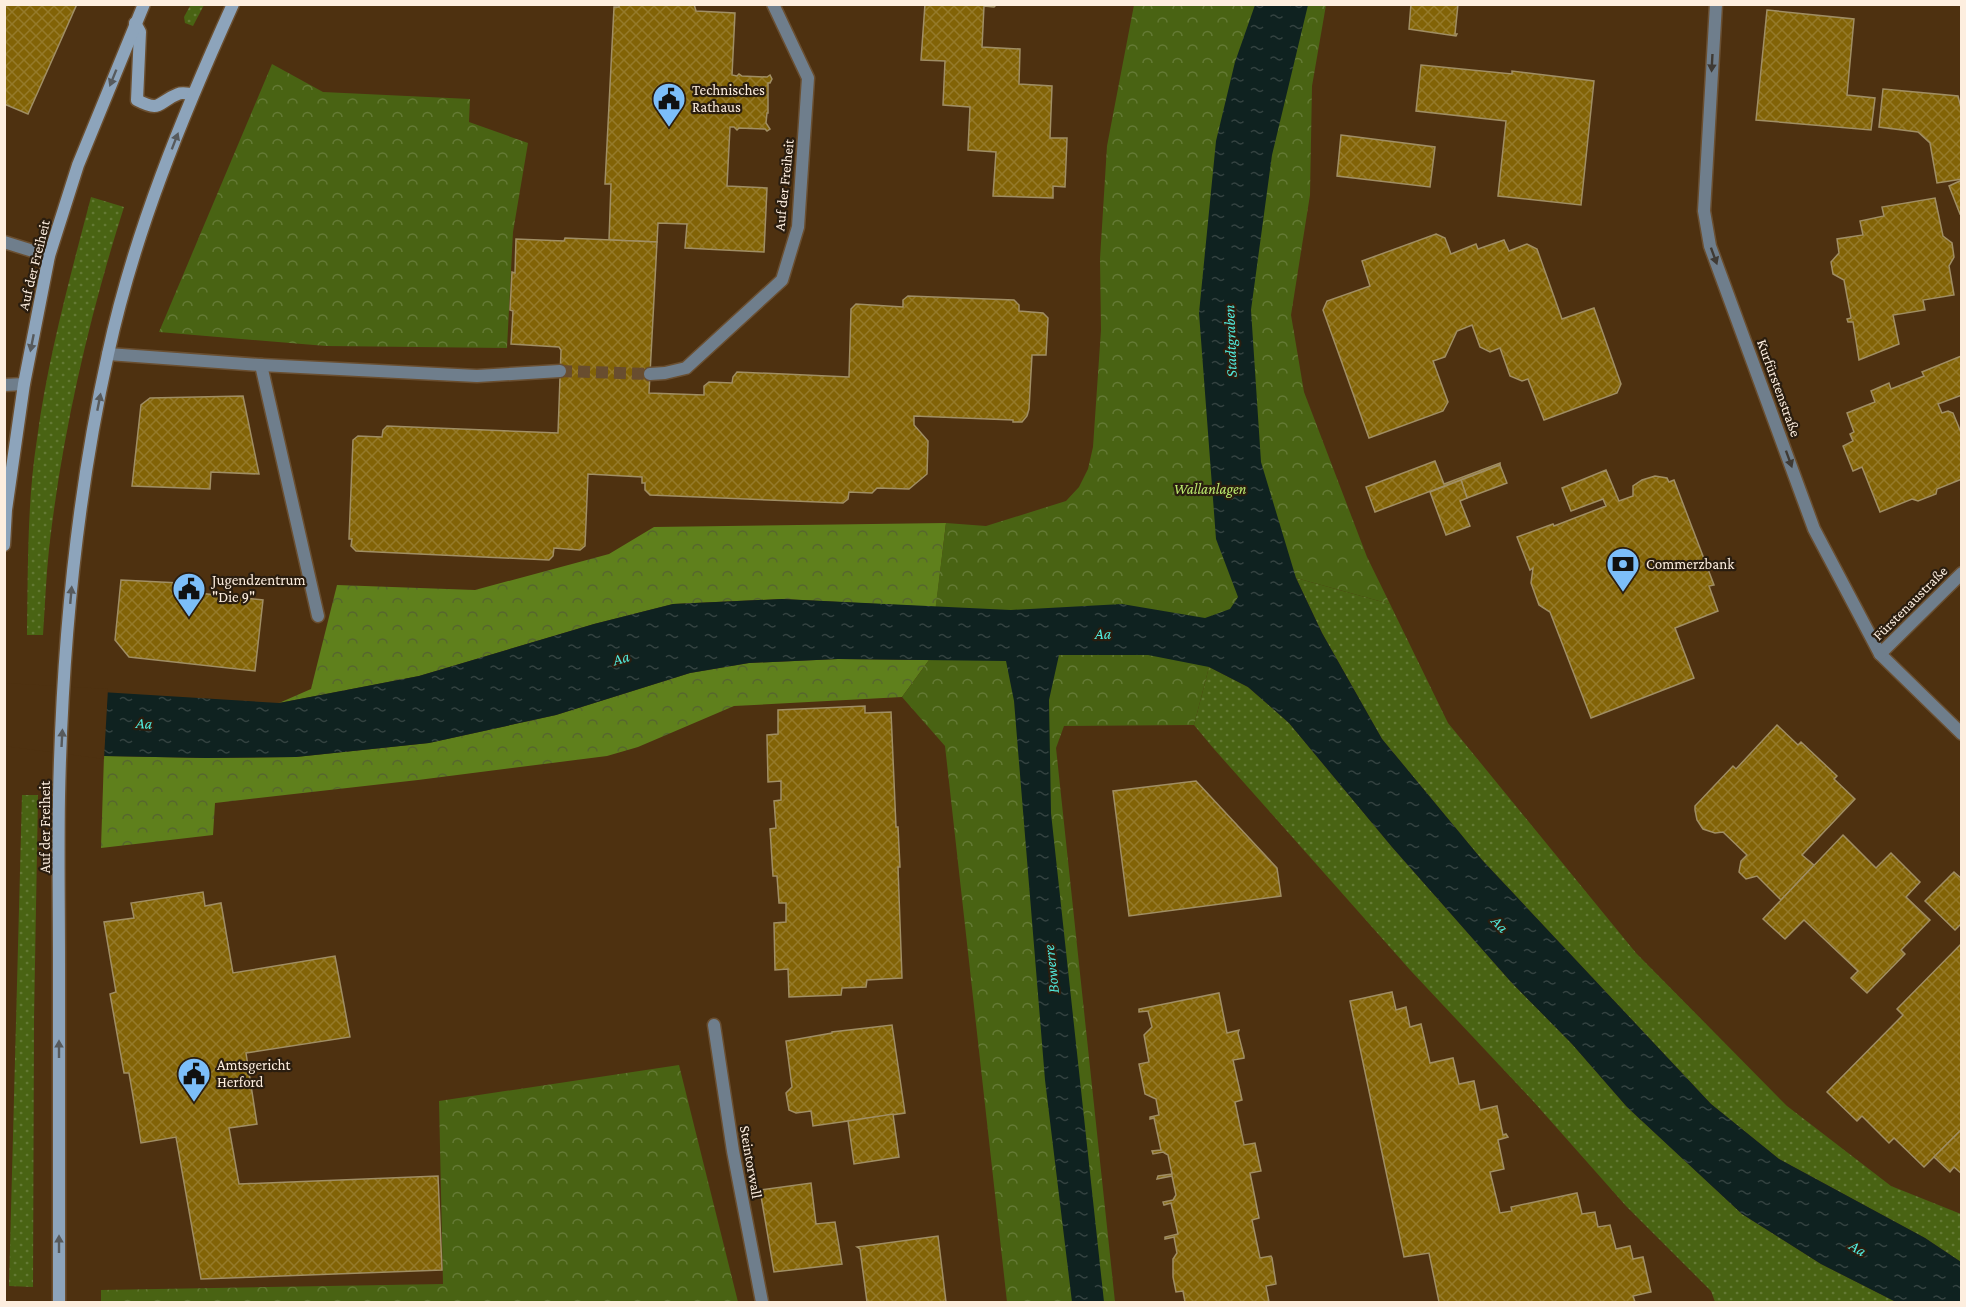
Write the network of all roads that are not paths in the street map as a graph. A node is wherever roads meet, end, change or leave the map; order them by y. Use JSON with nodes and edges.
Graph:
{"nodes":[{"id":1,"x":144,"y":4,"type":"edge"},
{"id":2,"x":233,"y":4,"type":"edge"},
{"id":3,"x":773,"y":4,"type":"edge"},
{"id":4,"x":1716,"y":4,"type":"edge"},
{"id":5,"x":135,"y":23,"type":"junction"},
{"id":6,"x":194,"y":94,"type":"junction"},
{"id":7,"x":4,"y":242,"type":"edge"},
{"id":8,"x":49,"y":256,"type":"junction"},
{"id":9,"x":108,"y":354,"type":"junction"},
{"id":10,"x":261,"y":365,"type":"junction"},
{"id":11,"x":560,"y":370,"type":"tunnel mouth"},
{"id":12,"x":650,"y":374,"type":"tunnel mouth"},
{"id":13,"x":24,"y":384,"type":"junction"},
{"id":14,"x":4,"y":386,"type":"edge"},
{"id":15,"x":4,"y":546,"type":"edge"},
{"id":16,"x":1962,"y":573,"type":"edge"},
{"id":17,"x":318,"y":616,"type":"dead end"},
{"id":18,"x":1880,"y":654,"type":"junction"},
{"id":19,"x":1962,"y":734,"type":"edge"},
{"id":20,"x":714,"y":1025,"type":"dead end"},
{"id":21,"x":59,"y":1302,"type":"edge"},
{"id":22,"x":762,"y":1302,"type":"edge"}],
"edges":[{"from":1,"to":5,"type":"main road","name":"Auf der Freiheit"},
{"from":2,"to":6,"type":"main road","name":"Auf der Freiheit"},
{"from":3,"to":12,"type":"street","name":"Auf der Freiheit"},
{"from":4,"to":18,"type":"street","name":"Kurfürstenstraße","one_way":true},
{"from":5,"to":6,"type":"main road"},
{"from":5,"to":8,"type":"main road","name":"Auf der Freiheit","one_way":true},
{"from":9,"to":6,"type":"main road","name":"Auf der Freiheit","one_way":true},
{"from":7,"to":8,"type":"street"},
{"from":8,"to":13,"type":"main road","name":"Auf der Freiheit","one_way":true},
{"from":9,"to":10,"type":"street"},
{"from":21,"to":9,"type":"main road","name":"Auf der Freiheit","one_way":true},
{"from":10,"to":11,"type":"street"},
{"from":10,"to":17,"type":"street"},
{"from":13,"to":14,"type":"street"},
{"from":13,"to":15,"type":"main road","name":"Auf der Freiheit"},
{"from":16,"to":18,"type":"street","name":"Fürstenaustraße"},
{"from":18,"to":19,"type":"street","name":"Kurfürstenstraße"},
{"from":20,"to":22,"type":"street","name":"Steintorwall"}]}
